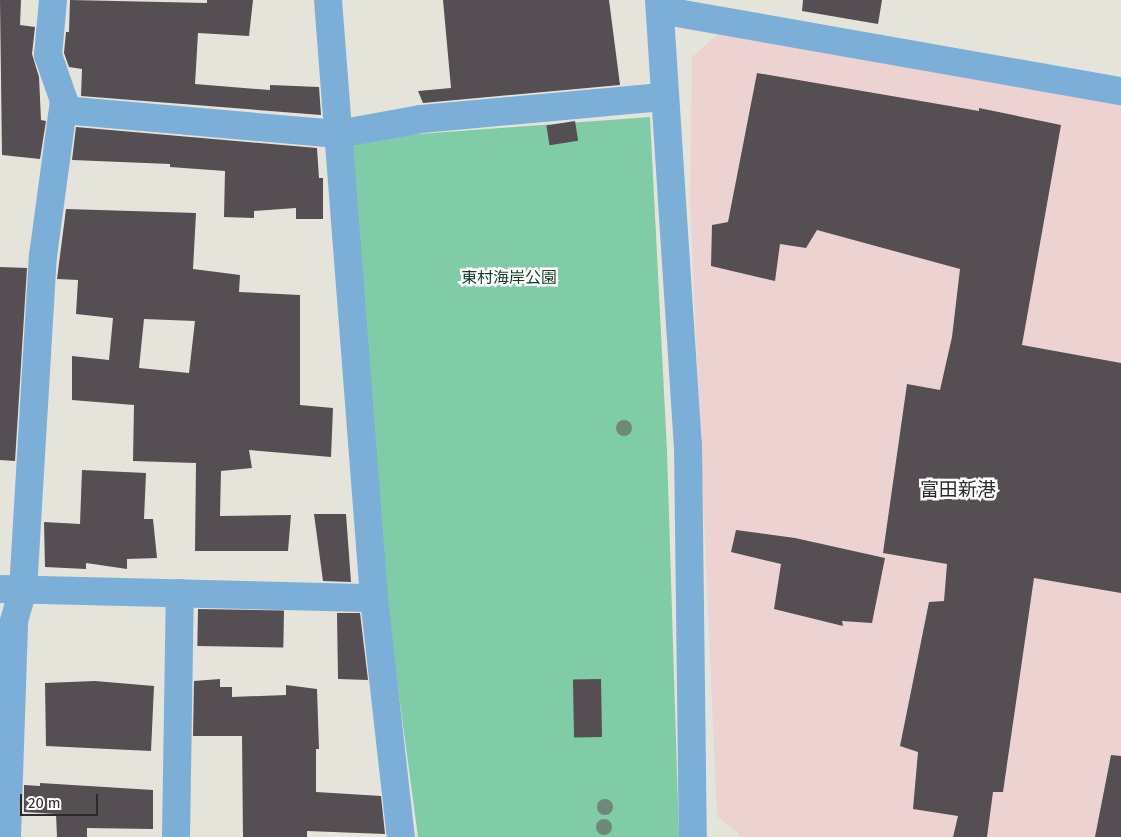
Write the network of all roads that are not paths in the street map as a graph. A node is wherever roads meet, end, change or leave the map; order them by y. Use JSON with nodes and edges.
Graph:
{"nodes":[{"id":1,"x":52,"y":0,"type":"edge"},
{"id":2,"x":328,"y":0,"type":"edge"},
{"id":3,"x":659,"y":5,"type":"edge"},
{"id":4,"x":1121,"y":91,"type":"edge"},
{"id":5,"x":665,"y":97,"type":"junction"},
{"id":6,"x":63,"y":110,"type":"junction"},
{"id":7,"x":338,"y":134,"type":"junction"},
{"id":8,"x":11,"y":589,"type":"edge"},
{"id":9,"x":180,"y":593,"type":"junction"},
{"id":10,"x":374,"y":598,"type":"junction"},
{"id":11,"x":7,"y":837,"type":"edge"},
{"id":12,"x":176,"y":837,"type":"edge"},
{"id":13,"x":401,"y":837,"type":"edge"},
{"id":14,"x":693,"y":837,"type":"edge"}],
"edges":[{"from":1,"to":6,"type":"street"},
{"from":2,"to":7,"type":"street"},
{"from":3,"to":4,"type":"street"},
{"from":3,"to":5,"type":"street"},
{"from":5,"to":7,"type":"street"},
{"from":5,"to":14,"type":"street"},
{"from":6,"to":7,"type":"street"},
{"from":6,"to":8,"type":"street"},
{"from":7,"to":10,"type":"street"},
{"from":8,"to":9,"type":"street"},
{"from":8,"to":11,"type":"street"},
{"from":9,"to":10,"type":"street"},
{"from":9,"to":12,"type":"street"},
{"from":10,"to":13,"type":"street"}]}
